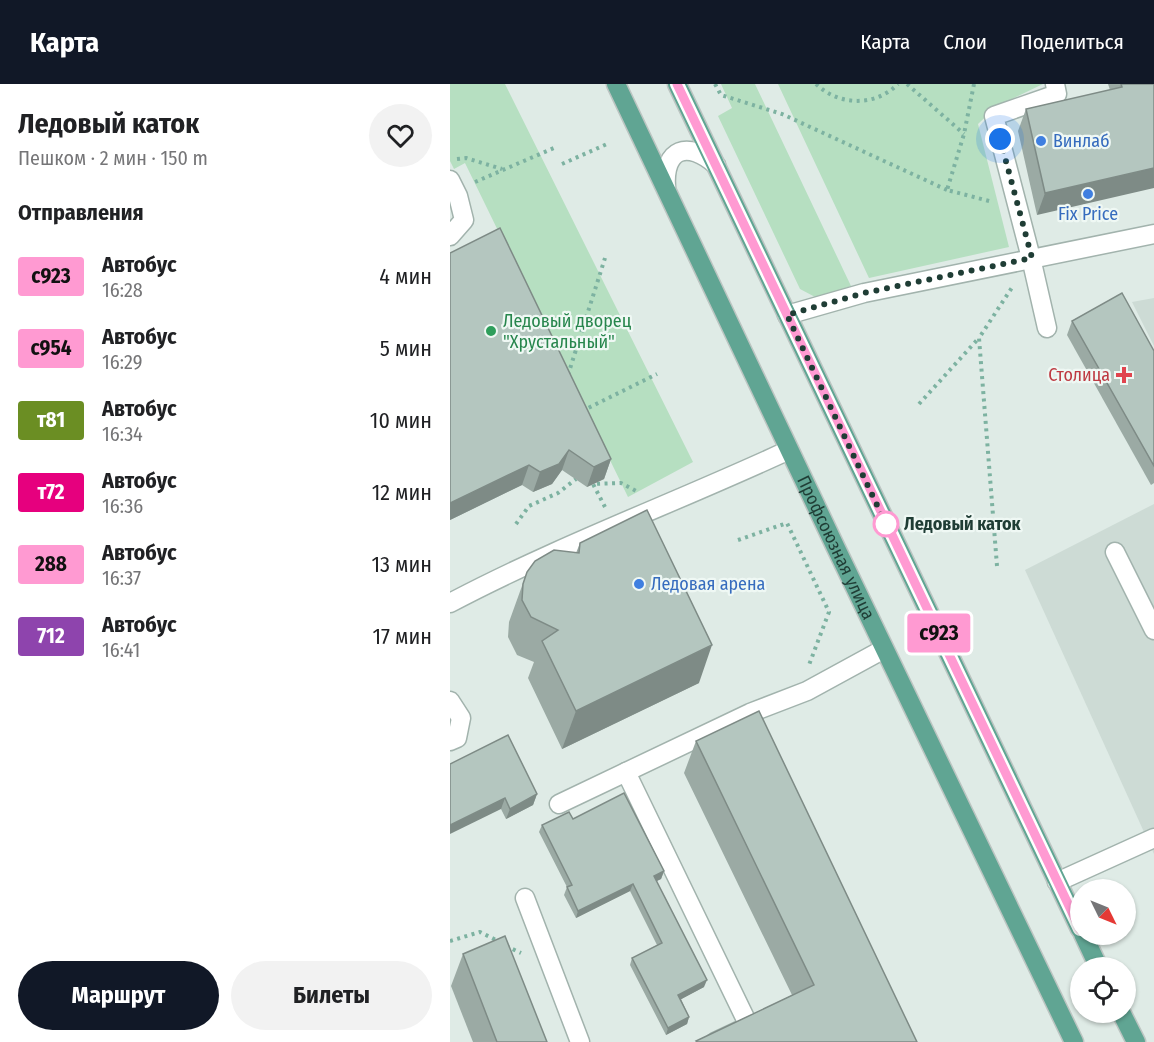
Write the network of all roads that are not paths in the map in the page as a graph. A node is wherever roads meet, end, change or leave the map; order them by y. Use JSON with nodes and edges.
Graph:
{"nodes":[{"id":1,"x":616,"y":84,"type":"edge"},
{"id":2,"x":677,"y":84,"type":"edge"},
{"id":3,"x":1055,"y":84,"type":"edge"},
{"id":4,"x":716,"y":165,"type":"junction"},
{"id":5,"x":450,"y":180,"type":"edge"},
{"id":6,"x":666,"y":188,"type":"junction"},
{"id":7,"x":1154,"y":234,"type":"edge"},
{"id":8,"x":450,"y":236,"type":"edge"},
{"id":9,"x":1032,"y":258,"type":"junction"},
{"id":10,"x":787,"y":315,"type":"junction"},
{"id":11,"x":1047,"y":328,"type":"dead end"},
{"id":12,"x":789,"y":450,"type":"junction"},
{"id":13,"x":1115,"y":552,"type":"dead end"},
{"id":14,"x":450,"y":603,"type":"edge"},
{"id":15,"x":1154,"y":630,"type":"edge"},
{"id":16,"x":884,"y":649,"type":"junction"},
{"id":17,"x":450,"y":701,"type":"edge"},
{"id":18,"x":750,"y":713,"type":"junction"},
{"id":19,"x":760,"y":734,"type":"edge"},
{"id":20,"x":450,"y":741,"type":"edge"},
{"id":21,"x":626,"y":772,"type":"junction"},
{"id":22,"x":559,"y":804,"type":"dead end"},
{"id":23,"x":1154,"y":838,"type":"edge"},
{"id":24,"x":1057,"y":882,"type":"junction"},
{"id":25,"x":525,"y":898,"type":"dead end"},
{"id":26,"x":1070,"y":909,"type":"edge"},
{"id":27,"x":1126,"y":1023,"type":"edge"},
{"id":28,"x":580,"y":1042,"type":"edge"},
{"id":29,"x":715,"y":1042,"type":"edge"},
{"id":30,"x":1074,"y":1042,"type":"edge"},
{"id":31,"x":1136,"y":1042,"type":"edge"}],
"edges":[{"from":1,"to":6,"type":"main road","name":"Профсоюзная улица"},
{"from":2,"to":4,"type":"main road"},
{"from":3,"to":9,"type":"street"},
{"from":4,"to":6,"type":"street"},
{"from":4,"to":10,"type":"main road"},
{"from":5,"to":8,"type":"street"},
{"from":6,"to":12,"type":"main road","name":"Профсоюзная улица"},
{"from":7,"to":9,"type":"street"},
{"from":9,"to":10,"type":"street"},
{"from":9,"to":11,"type":"street"},
{"from":10,"to":24,"type":"main road"},
{"from":12,"to":14,"type":"street"},
{"from":12,"to":16,"type":"main road","name":"Профсоюзная улица"},
{"from":13,"to":15,"type":"street"},
{"from":16,"to":18,"type":"street"},
{"from":16,"to":30,"type":"main road","name":"Профсоюзная улица"},
{"from":17,"to":20,"type":"street"},
{"from":18,"to":19,"type":"street"},
{"from":18,"to":21,"type":"street"},
{"from":21,"to":22,"type":"street"},
{"from":21,"to":29,"type":"street"},
{"from":23,"to":24,"type":"street"},
{"from":24,"to":26,"type":"main road"},
{"from":25,"to":28,"type":"street"},
{"from":27,"to":31,"type":"main road"}]}
